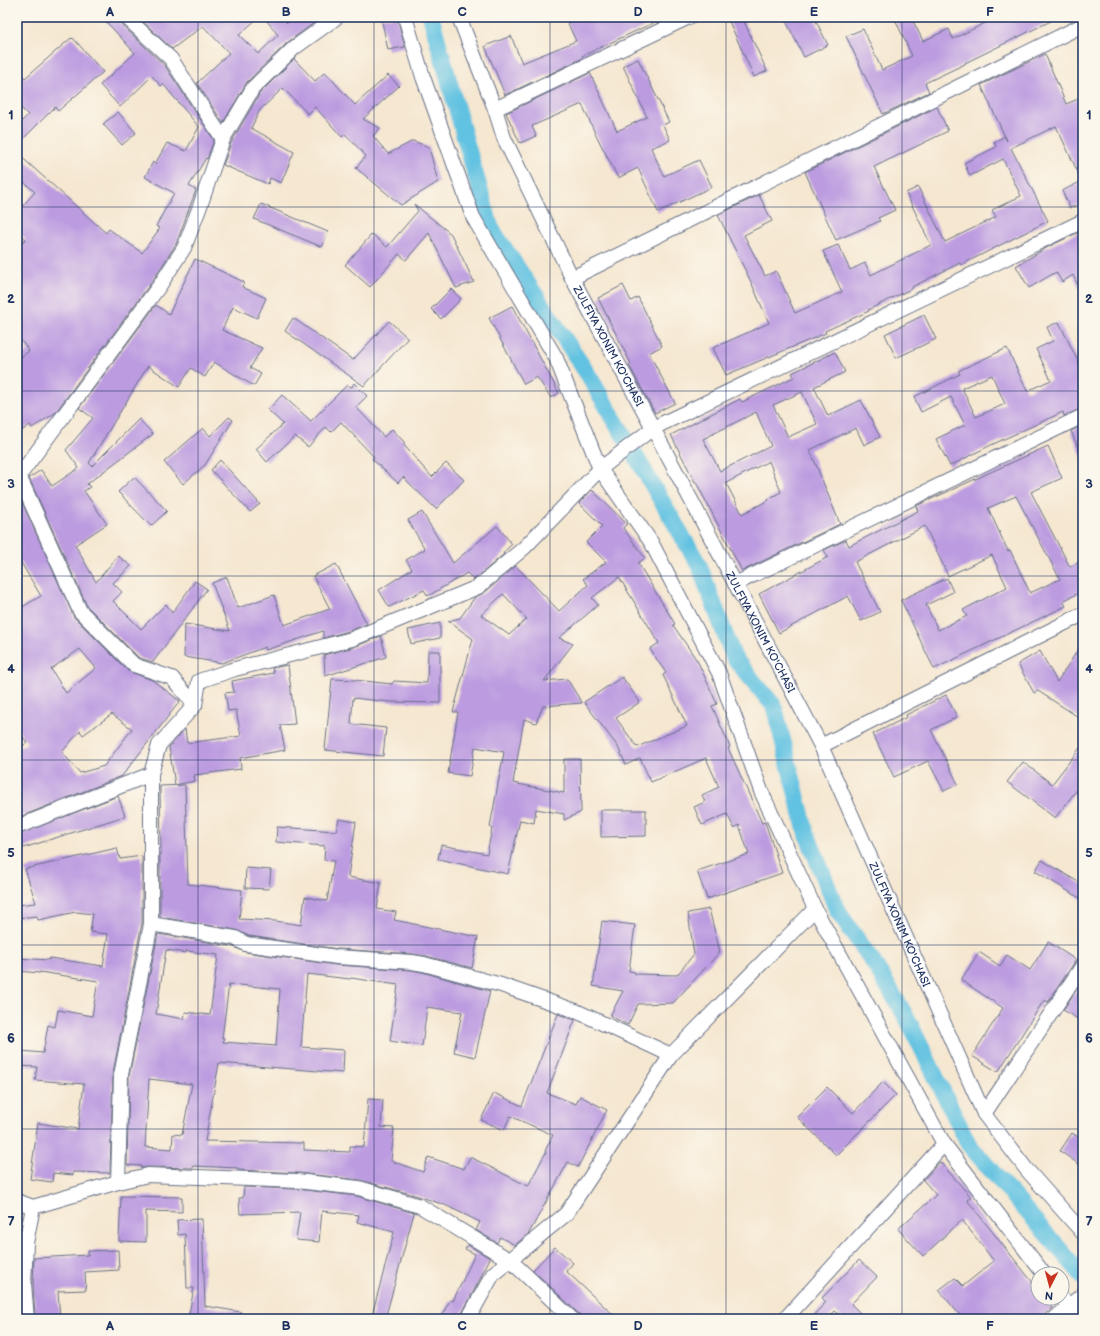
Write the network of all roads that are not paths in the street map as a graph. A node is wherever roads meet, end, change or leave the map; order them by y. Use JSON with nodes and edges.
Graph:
{"nodes":[{"id":1,"x":126,"y":17,"type":"edge"},
{"id":2,"x":337,"y":17,"type":"edge"},
{"id":3,"x":406,"y":17,"type":"edge"},
{"id":4,"x":459,"y":17,"type":"edge"},
{"id":5,"x":689,"y":17,"type":"edge"},
{"id":6,"x":1083,"y":25,"type":"edge"},
{"id":7,"x":495,"y":109,"type":"junction"},
{"id":8,"x":222,"y":139,"type":"junction"},
{"id":9,"x":1083,"y":221,"type":"edge"},
{"id":10,"x":572,"y":278,"type":"junction"},
{"id":11,"x":1083,"y":416,"type":"edge"},
{"id":12,"x":648,"y":431,"type":"junction"},
{"id":13,"x":605,"y":465,"type":"junction"},
{"id":14,"x":18,"y":477,"type":"edge"},
{"id":15,"x":735,"y":584,"type":"junction"},
{"id":16,"x":1083,"y":614,"type":"edge"},
{"id":17,"x":195,"y":705,"type":"junction"},
{"id":18,"x":821,"y":746,"type":"junction"},
{"id":19,"x":151,"y":774,"type":"junction"},
{"id":20,"x":17,"y":827,"type":"edge"},
{"id":21,"x":815,"y":909,"type":"junction"},
{"id":22,"x":151,"y":924,"type":"junction"},
{"id":23,"x":1083,"y":965,"type":"edge"},
{"id":24,"x":671,"y":1055,"type":"junction"},
{"id":25,"x":984,"y":1114,"type":"junction"},
{"id":26,"x":944,"y":1144,"type":"junction"},
{"id":27,"x":118,"y":1182,"type":"junction"},
{"id":28,"x":17,"y":1201,"type":"edge"},
{"id":29,"x":33,"y":1207,"type":"junction"},
{"id":30,"x":1083,"y":1233,"type":"edge"},
{"id":31,"x":511,"y":1261,"type":"junction"},
{"id":32,"x":1038,"y":1266,"type":"edge"},
{"id":33,"x":1083,"y":1294,"type":"edge"},
{"id":34,"x":1070,"y":1300,"type":"edge"},
{"id":35,"x":1062,"y":1306,"type":"edge"},
{"id":36,"x":1069,"y":1306,"type":"edge"},
{"id":37,"x":27,"y":1319,"type":"edge"},
{"id":38,"x":468,"y":1319,"type":"edge"},
{"id":39,"x":572,"y":1319,"type":"edge"},
{"id":40,"x":785,"y":1319,"type":"edge"},
{"id":41,"x":1054,"y":1319,"type":"edge"},
{"id":42,"x":1081,"y":1319,"type":"edge"}],
"edges":[{"from":1,"to":8,"type":"street"},
{"from":2,"to":8,"type":"street"},
{"from":3,"to":13,"type":"street"},
{"from":4,"to":7,"type":"street","name":"ZULFIYA XONIM KO'CHASI"},
{"from":5,"to":7,"type":"street"},
{"from":6,"to":10,"type":"street"},
{"from":7,"to":10,"type":"street","name":"ZULFIYA XONIM KO'CHASI"},
{"from":8,"to":14,"type":"street"},
{"from":9,"to":12,"type":"street"},
{"from":10,"to":12,"type":"street","name":"ZULFIYA XONIM KO'CHASI"},
{"from":11,"to":15,"type":"street"},
{"from":12,"to":13,"type":"street"},
{"from":12,"to":15,"type":"street","name":"ZULFIYA XONIM KO'CHASI"},
{"from":13,"to":17,"type":"street"},
{"from":13,"to":21,"type":"street"},
{"from":14,"to":17,"type":"street"},
{"from":15,"to":18,"type":"street","name":"ZULFIYA XONIM KO'CHASI"},
{"from":16,"to":18,"type":"street"},
{"from":17,"to":19,"type":"street"},
{"from":18,"to":25,"type":"street","name":"ZULFIYA XONIM KO'CHASI"},
{"from":19,"to":20,"type":"street"},
{"from":19,"to":22,"type":"street"},
{"from":21,"to":24,"type":"street"},
{"from":21,"to":26,"type":"street"},
{"from":22,"to":24,"type":"street"},
{"from":22,"to":27,"type":"street"},
{"from":23,"to":25,"type":"street"},
{"from":24,"to":31,"type":"street"},
{"from":25,"to":30,"type":"street","name":"ZULFIYA XONIM KO'CHASI"},
{"from":26,"to":32,"type":"street"},
{"from":26,"to":40,"type":"street"},
{"from":27,"to":29,"type":"street"},
{"from":27,"to":31,"type":"street"},
{"from":28,"to":29,"type":"street"},
{"from":29,"to":37,"type":"street"},
{"from":31,"to":38,"type":"street"},
{"from":31,"to":39,"type":"street"},
{"from":33,"to":34,"type":"street"},
{"from":35,"to":41,"type":"street"},
{"from":36,"to":42,"type":"street"}]}
